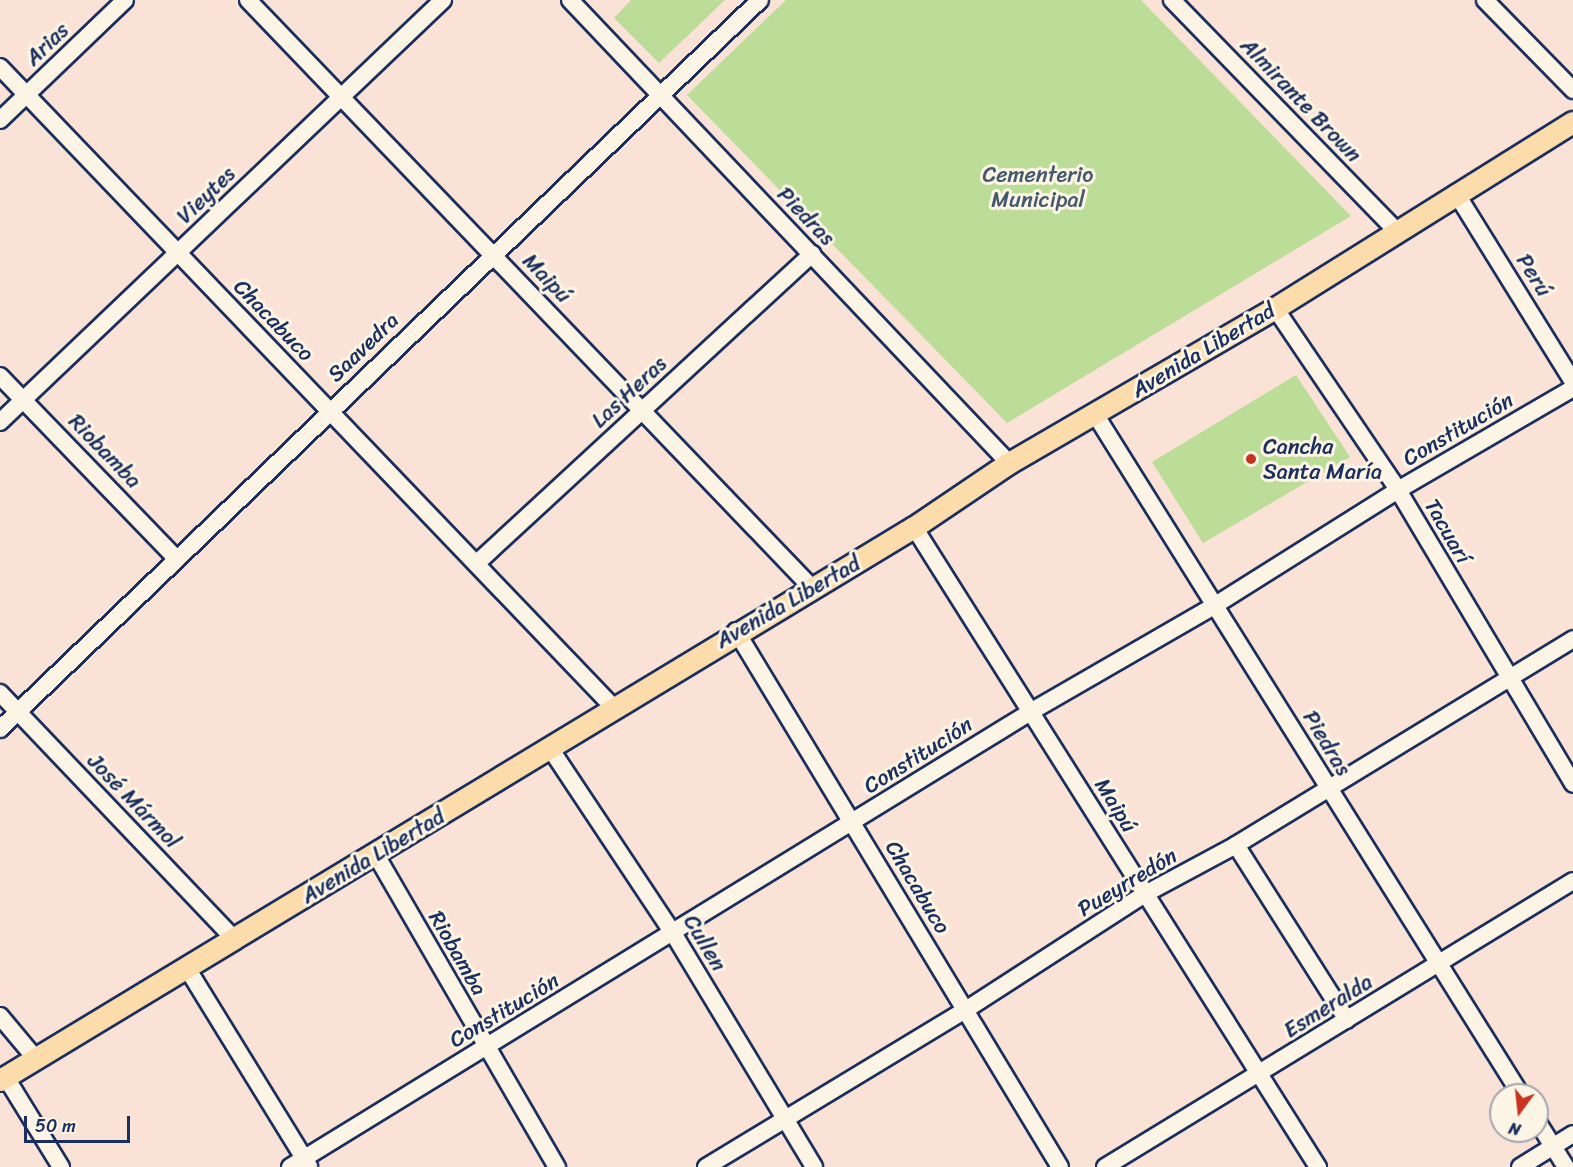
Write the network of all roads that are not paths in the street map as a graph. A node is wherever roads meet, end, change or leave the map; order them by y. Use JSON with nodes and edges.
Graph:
{"nodes":[{"id":1,"x":126,"y":0,"type":"edge"},
{"id":2,"x":248,"y":0,"type":"edge"},
{"id":3,"x":443,"y":0,"type":"edge"},
{"id":4,"x":570,"y":0,"type":"edge"},
{"id":5,"x":760,"y":0,"type":"edge"},
{"id":6,"x":1172,"y":0,"type":"edge"},
{"id":7,"x":1485,"y":0,"type":"edge"},
{"id":8,"x":0,"y":67,"type":"edge"},
{"id":9,"x":1573,"y":90,"type":"edge"},
{"id":10,"x":26,"y":94,"type":"junction"},
{"id":11,"x":660,"y":94,"type":"junction"},
{"id":12,"x":342,"y":97,"type":"junction"},
{"id":13,"x":0,"y":120,"type":"edge"},
{"id":14,"x":1573,"y":122,"type":"edge"},
{"id":15,"x":1456,"y":193,"type":"junction"},
{"id":16,"x":1397,"y":231,"type":"junction"},
{"id":17,"x":178,"y":253,"type":"junction"},
{"id":18,"x":492,"y":253,"type":"junction"},
{"id":19,"x":812,"y":254,"type":"junction"},
{"id":20,"x":1275,"y":308,"type":"junction"},
{"id":21,"x":0,"y":376,"type":"edge"},
{"id":22,"x":1573,"y":382,"type":"edge"},
{"id":23,"x":1573,"y":388,"type":"edge"},
{"id":24,"x":24,"y":400,"type":"junction"},
{"id":25,"x":330,"y":410,"type":"junction"},
{"id":26,"x":642,"y":410,"type":"junction"},
{"id":27,"x":1095,"y":414,"type":"junction"},
{"id":28,"x":0,"y":422,"type":"edge"},
{"id":29,"x":1010,"y":463,"type":"junction"},
{"id":30,"x":1398,"y":490,"type":"junction"},
{"id":31,"x":914,"y":527,"type":"junction"},
{"id":32,"x":176,"y":558,"type":"junction"},
{"id":33,"x":477,"y":563,"type":"junction"},
{"id":34,"x":813,"y":589,"type":"junction"},
{"id":35,"x":1217,"y":604,"type":"junction"},
{"id":36,"x":736,"y":631,"type":"junction"},
{"id":37,"x":1573,"y":639,"type":"edge"},
{"id":38,"x":1509,"y":680,"type":"junction"},
{"id":39,"x":0,"y":693,"type":"edge"},
{"id":40,"x":615,"y":709,"type":"junction"},
{"id":41,"x":1032,"y":711,"type":"junction"},
{"id":42,"x":18,"y":712,"type":"junction"},
{"id":43,"x":0,"y":729,"type":"edge"},
{"id":44,"x":550,"y":748,"type":"junction"},
{"id":45,"x":1573,"y":784,"type":"edge"},
{"id":46,"x":1327,"y":788,"type":"junction"},
{"id":47,"x":852,"y":822,"type":"junction"},
{"id":48,"x":1236,"y":845,"type":"junction"},
{"id":49,"x":376,"y":855,"type":"junction"},
{"id":50,"x":1573,"y":881,"type":"edge"},
{"id":51,"x":1145,"y":894,"type":"junction"},
{"id":52,"x":673,"y":933,"type":"junction"},
{"id":53,"x":235,"y":940,"type":"junction"},
{"id":54,"x":1441,"y":963,"type":"junction"},
{"id":55,"x":187,"y":968,"type":"junction"},
{"id":56,"x":967,"y":1009,"type":"junction"},
{"id":57,"x":0,"y":1016,"type":"edge"},
{"id":58,"x":1347,"y":1020,"type":"junction"},
{"id":59,"x":486,"y":1047,"type":"junction"},
{"id":60,"x":36,"y":1059,"type":"junction"},
{"id":61,"x":1263,"y":1074,"type":"junction"},
{"id":62,"x":3,"y":1078,"type":"edge"},
{"id":63,"x":1514,"y":1083,"type":"edge"},
{"id":64,"x":784,"y":1120,"type":"junction"},
{"id":65,"x":1573,"y":1134,"type":"edge"},
{"id":66,"x":1549,"y":1140,"type":"edge"},
{"id":67,"x":1553,"y":1147,"type":"junction"},
{"id":68,"x":301,"y":1164,"type":"edge"},
{"id":69,"x":62,"y":1167,"type":"edge"},
{"id":70,"x":557,"y":1167,"type":"edge"},
{"id":71,"x":706,"y":1167,"type":"edge"},
{"id":72,"x":814,"y":1167,"type":"edge"},
{"id":73,"x":1060,"y":1167,"type":"edge"},
{"id":74,"x":1106,"y":1167,"type":"edge"},
{"id":75,"x":1318,"y":1167,"type":"edge"},
{"id":76,"x":1520,"y":1167,"type":"edge"},
{"id":77,"x":1566,"y":1167,"type":"edge"}],
"edges":[{"from":1,"to":10,"type":"street","name":"Arias"},
{"from":2,"to":12,"type":"street","name":"Maipú"},
{"from":3,"to":12,"type":"street","name":"Vieytes"},
{"from":4,"to":11,"type":"street","name":"Piedras"},
{"from":5,"to":11,"type":"street","name":"Saavedra"},
{"from":6,"to":16,"type":"street","name":"Almirante Brown"},
{"from":7,"to":9,"type":"street"},
{"from":8,"to":10,"type":"street","name":"Chacabuco"},
{"from":10,"to":13,"type":"street","name":"Arias"},
{"from":10,"to":17,"type":"street","name":"Chacabuco"},
{"from":11,"to":18,"type":"street","name":"Saavedra"},
{"from":11,"to":19,"type":"street","name":"Piedras"},
{"from":12,"to":17,"type":"street","name":"Vieytes"},
{"from":12,"to":18,"type":"street","name":"Maipú"},
{"from":14,"to":15,"type":"main road","name":"Avenida Libertad"},
{"from":15,"to":16,"type":"main road","name":"Avenida Libertad"},
{"from":15,"to":22,"type":"street","name":"Perú"},
{"from":16,"to":20,"type":"main road","name":"Avenida Libertad"},
{"from":17,"to":24,"type":"street","name":"Vieytes"},
{"from":17,"to":25,"type":"street","name":"Chacabuco"},
{"from":18,"to":25,"type":"street","name":"Saavedra"},
{"from":18,"to":26,"type":"street","name":"Maipú"},
{"from":19,"to":26,"type":"street","name":"Las Heras"},
{"from":19,"to":29,"type":"street","name":"Piedras"},
{"from":20,"to":27,"type":"main road","name":"Avenida Libertad"},
{"from":20,"to":30,"type":"street","name":"Tacuarí"},
{"from":21,"to":24,"type":"street","name":"Riobamba"},
{"from":23,"to":30,"type":"street","name":"Constitución"},
{"from":24,"to":28,"type":"street","name":"Vieytes"},
{"from":24,"to":32,"type":"street","name":"Riobamba"},
{"from":25,"to":32,"type":"street","name":"Saavedra"},
{"from":25,"to":33,"type":"street","name":"Chacabuco"},
{"from":26,"to":33,"type":"street","name":"Las Heras"},
{"from":26,"to":34,"type":"street","name":"Maipú"},
{"from":27,"to":29,"type":"main road","name":"Avenida Libertad"},
{"from":27,"to":35,"type":"street","name":"Piedras"},
{"from":29,"to":31,"type":"main road","name":"Avenida Libertad"},
{"from":30,"to":35,"type":"street","name":"Constitución"},
{"from":30,"to":38,"type":"street","name":"Tacuarí"},
{"from":31,"to":34,"type":"main road","name":"Avenida Libertad"},
{"from":31,"to":41,"type":"street","name":"Maipú"},
{"from":32,"to":42,"type":"street","name":"Saavedra"},
{"from":33,"to":40,"type":"street","name":"Chacabuco"},
{"from":34,"to":36,"type":"main road","name":"Avenida Libertad"},
{"from":35,"to":41,"type":"street","name":"Constitución"},
{"from":35,"to":46,"type":"street","name":"Piedras"},
{"from":36,"to":40,"type":"main road","name":"Avenida Libertad"},
{"from":36,"to":47,"type":"street","name":"Chacabuco"},
{"from":37,"to":38,"type":"street","name":"Pueyrredón"},
{"from":38,"to":45,"type":"street","name":"Tacuarí"},
{"from":38,"to":46,"type":"street","name":"Pueyrredón"},
{"from":39,"to":42,"type":"street","name":"José Mármol"},
{"from":40,"to":44,"type":"main road","name":"Avenida Libertad"},
{"from":41,"to":47,"type":"street","name":"Constitución"},
{"from":41,"to":51,"type":"street","name":"Maipú"},
{"from":42,"to":43,"type":"street","name":"Saavedra"},
{"from":42,"to":53,"type":"street","name":"José Mármol"},
{"from":44,"to":49,"type":"main road","name":"Avenida Libertad"},
{"from":44,"to":52,"type":"street","name":"Cullen"},
{"from":46,"to":48,"type":"street","name":"Pueyrredón"},
{"from":46,"to":54,"type":"street","name":"Piedras"},
{"from":47,"to":52,"type":"street","name":"Constitución"},
{"from":47,"to":56,"type":"street","name":"Chacabuco"},
{"from":48,"to":51,"type":"street","name":"Pueyrredón"},
{"from":48,"to":58,"type":"street"},
{"from":49,"to":53,"type":"main road","name":"Avenida Libertad"},
{"from":49,"to":59,"type":"street","name":"Riobamba"},
{"from":50,"to":54,"type":"street","name":"Esmeralda"},
{"from":51,"to":56,"type":"street","name":"Pueyrredón"},
{"from":51,"to":61,"type":"street","name":"Maipú"},
{"from":52,"to":59,"type":"street","name":"Constitución"},
{"from":52,"to":64,"type":"street","name":"Cullen"},
{"from":53,"to":55,"type":"main road","name":"Avenida Libertad"},
{"from":54,"to":58,"type":"street","name":"Esmeralda"},
{"from":54,"to":63,"type":"street","name":"Piedras"},
{"from":55,"to":60,"type":"main road","name":"Avenida Libertad"},
{"from":55,"to":68,"type":"street"},
{"from":56,"to":64,"type":"street","name":"Pueyrredón"},
{"from":56,"to":73,"type":"street","name":"Chacabuco"},
{"from":57,"to":60,"type":"street"},
{"from":58,"to":61,"type":"street","name":"Esmeralda"},
{"from":59,"to":68,"type":"street","name":"Constitución"},
{"from":59,"to":70,"type":"street","name":"Riobamba"},
{"from":60,"to":62,"type":"main road","name":"Avenida Libertad"},
{"from":61,"to":74,"type":"street","name":"Esmeralda"},
{"from":61,"to":75,"type":"street","name":"Maipú"},
{"from":62,"to":69,"type":"street"},
{"from":64,"to":71,"type":"street","name":"Pueyrredón"},
{"from":64,"to":72,"type":"street","name":"Cullen"},
{"from":65,"to":67,"type":"street"},
{"from":66,"to":67,"type":"street"},
{"from":67,"to":76,"type":"street"},
{"from":67,"to":77,"type":"street"}]}
